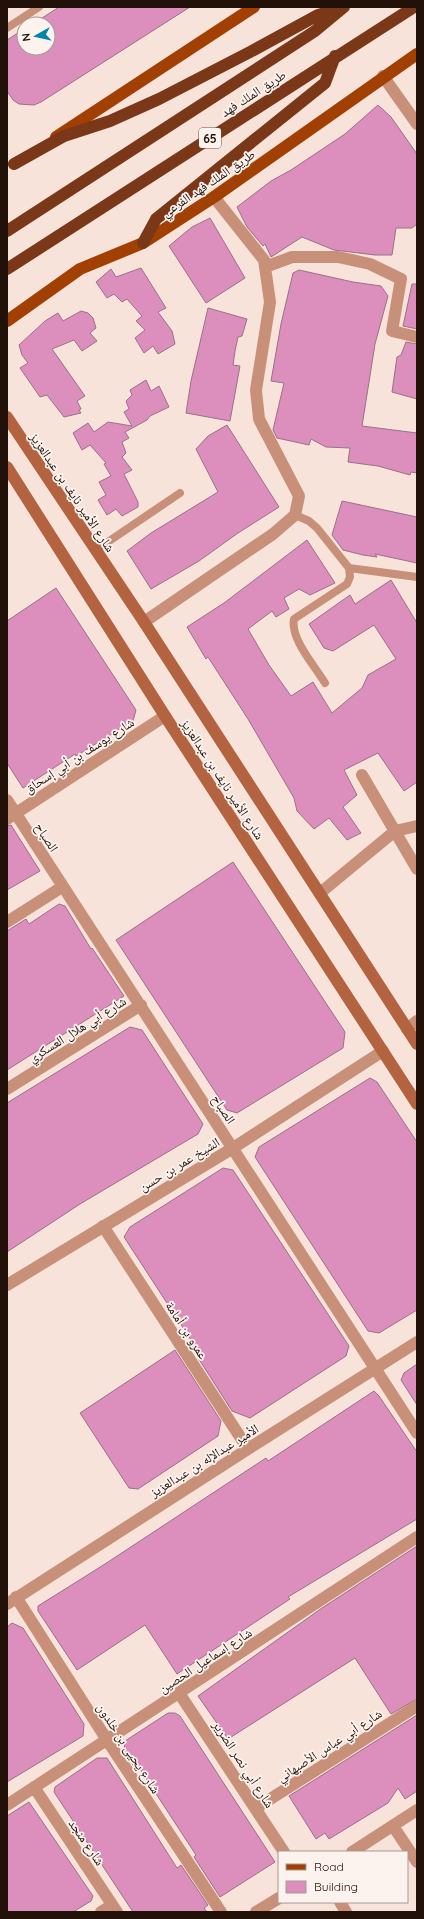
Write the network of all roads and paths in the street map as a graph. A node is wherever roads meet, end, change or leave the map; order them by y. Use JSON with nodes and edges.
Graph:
{"nodes":[{"id":1,"x":39,"y":7,"type":"edge"},
{"id":2,"x":254,"y":7,"type":"edge"},
{"id":3,"x":414,"y":7,"type":"edge"},
{"id":4,"x":343,"y":8,"type":"edge"},
{"id":5,"x":7,"y":28,"type":"edge"},
{"id":6,"x":417,"y":54,"type":"edge"},
{"id":7,"x":336,"y":56,"type":"junction"},
{"id":8,"x":383,"y":76,"type":"junction"},
{"id":9,"x":417,"y":124,"type":"edge"},
{"id":10,"x":11,"y":166,"type":"edge"},
{"id":11,"x":214,"y":197,"type":"junction"},
{"id":12,"x":7,"y":231,"type":"edge"},
{"id":13,"x":143,"y":243,"type":"junction"},
{"id":14,"x":265,"y":267,"type":"junction"},
{"id":15,"x":7,"y":269,"type":"edge"},
{"id":16,"x":8,"y":322,"type":"edge"},
{"id":17,"x":417,"y":337,"type":"edge"},
{"id":18,"x":7,"y":417,"type":"edge"},
{"id":19,"x":7,"y":467,"type":"edge"},
{"id":20,"x":180,"y":493,"type":"dead end"},
{"id":21,"x":295,"y":515,"type":"junction"},
{"id":22,"x":96,"y":550,"type":"junction"},
{"id":23,"x":349,"y":568,"type":"junction"},
{"id":24,"x":417,"y":577,"type":"edge"},
{"id":25,"x":144,"y":622,"type":"junction"},
{"id":26,"x":325,"y":683,"type":"dead end"},
{"id":27,"x":165,"y":716,"type":"junction"},
{"id":28,"x":362,"y":775,"type":"dead end"},
{"id":29,"x":7,"y":800,"type":"edge"},
{"id":30,"x":11,"y":816,"type":"edge"},
{"id":31,"x":417,"y":826,"type":"edge"},
{"id":32,"x":395,"y":831,"type":"junction"},
{"id":33,"x":417,"y":869,"type":"edge"},
{"id":34,"x":62,"y":887,"type":"junction"},
{"id":35,"x":320,"y":893,"type":"junction"},
{"id":36,"x":7,"y":922,"type":"edge"},
{"id":37,"x":141,"y":1005,"type":"junction"},
{"id":38,"x":417,"y":1021,"type":"edge"},
{"id":39,"x":407,"y":1029,"type":"junction"},
{"id":40,"x":417,"y":1044,"type":"edge"},
{"id":41,"x":383,"y":1051,"type":"junction"},
{"id":42,"x":7,"y":1089,"type":"edge"},
{"id":43,"x":417,"y":1104,"type":"edge"},
{"id":44,"x":233,"y":1148,"type":"junction"},
{"id":45,"x":103,"y":1226,"type":"junction"},
{"id":46,"x":7,"y":1285,"type":"edge"},
{"id":47,"x":417,"y":1342,"type":"edge"},
{"id":48,"x":375,"y":1370,"type":"junction"},
{"id":49,"x":417,"y":1433,"type":"edge"},
{"id":50,"x":248,"y":1449,"type":"junction"},
{"id":51,"x":417,"y":1537,"type":"edge"},
{"id":52,"x":12,"y":1601,"type":"edge"},
{"id":53,"x":179,"y":1693,"type":"junction"},
{"id":54,"x":417,"y":1706,"type":"edge"},
{"id":55,"x":107,"y":1740,"type":"junction"},
{"id":56,"x":34,"y":1787,"type":"junction"},
{"id":57,"x":7,"y":1804,"type":"edge"},
{"id":58,"x":256,"y":1808,"type":"junction"},
{"id":59,"x":417,"y":1810,"type":"edge"},
{"id":60,"x":393,"y":1826,"type":"junction"},
{"id":61,"x":283,"y":1851,"type":"edge"},
{"id":62,"x":354,"y":1851,"type":"edge"},
{"id":63,"x":417,"y":1862,"type":"edge"},
{"id":64,"x":278,"y":1899,"type":"edge"},
{"id":65,"x":341,"y":1903,"type":"edge"},
{"id":66,"x":115,"y":1908,"type":"edge"},
{"id":67,"x":101,"y":1912,"type":"edge"},
{"id":68,"x":221,"y":1912,"type":"edge"},
{"id":69,"x":256,"y":1912,"type":"edge"},
{"id":70,"x":346,"y":1912,"type":"edge"}],
"edges":[{"from":1,"to":5,"type":"lane"},
{"from":2,"to":10,"type":"main road"},
{"from":3,"to":7,"type":"highway","name":"طريق الملك فهد","number":"65"},
{"from":4,"to":10,"type":"highway"},
{"from":4,"to":12,"type":"highway","name":"طريق الملك فهد","number":"65"},
{"from":6,"to":8,"type":"main road","name":"طريق الملك فهد الفرعي"},
{"from":7,"to":13,"type":"highway"},
{"from":7,"to":15,"type":"highway","name":"طريق الملك فهد","number":"65"},
{"from":8,"to":9,"type":"street"},
{"from":8,"to":11,"type":"main road","name":"طريق الملك فهد الفرعي"},
{"from":11,"to":13,"type":"main road","name":"طريق الملك فهد الفرعي"},
{"from":11,"to":14,"type":"street"},
{"from":13,"to":16,"type":"main road","name":"طريق الملك فهد الفرعي"},
{"from":14,"to":17,"type":"street"},
{"from":14,"to":21,"type":"street"},
{"from":18,"to":22,"type":"street","name":"شارع الأمير نايف بن عبدالعزيز"},
{"from":19,"to":27,"type":"street","name":"شارع الأمير نايف بن عبدالعزيز"},
{"from":20,"to":22,"type":"lane"},
{"from":21,"to":23,"type":"lane"},
{"from":21,"to":25,"type":"street"},
{"from":22,"to":25,"type":"street","name":"شارع الأمير نايف بن عبدالعزيز"},
{"from":23,"to":24,"type":"lane"},
{"from":23,"to":26,"type":"lane"},
{"from":25,"to":35,"type":"street","name":"شارع الأمير نايف بن عبدالعزيز"},
{"from":27,"to":30,"type":"street","name":"شارع يوسف بن أبي إسحاق"},
{"from":27,"to":41,"type":"street","name":"شارع الأمير نايف بن عبدالعزيز"},
{"from":28,"to":32,"type":"street"},
{"from":29,"to":30,"type":"street","name":"الصباح"},
{"from":30,"to":34,"type":"street","name":"الصباح"},
{"from":31,"to":32,"type":"street"},
{"from":32,"to":33,"type":"street"},
{"from":32,"to":35,"type":"street"},
{"from":34,"to":36,"type":"street"},
{"from":34,"to":37,"type":"street","name":"الصباح"},
{"from":35,"to":39,"type":"street","name":"شارع الأمير نايف بن عبدالعزيز"},
{"from":37,"to":42,"type":"street","name":"شارع أبي هلال العسكري"},
{"from":37,"to":44,"type":"street","name":"الصباح"},
{"from":38,"to":39,"type":"street"},
{"from":39,"to":40,"type":"street","name":"شارع الأمير نايف بن عبدالعزيز"},
{"from":41,"to":43,"type":"street","name":"شارع الأمير نايف بن عبدالعزيز"},
{"from":41,"to":44,"type":"street","name":"الشيخ عمر بن حسن"},
{"from":44,"to":45,"type":"street","name":"الشيخ عمر بن حسن"},
{"from":44,"to":48,"type":"street","name":"الصباح"},
{"from":45,"to":46,"type":"street","name":"الشيخ عمر بن حسن"},
{"from":45,"to":50,"type":"street","name":"عمرو بن أمامة"},
{"from":47,"to":48,"type":"street","name":"الأمير عبدالإله بن عبدالعزيز"},
{"from":48,"to":49,"type":"street","name":"الصباح"},
{"from":48,"to":50,"type":"street","name":"الأمير عبدالإله بن عبدالعزيز"},
{"from":50,"to":52,"type":"street","name":"الأمير عبدالإله بن عبدالعزيز"},
{"from":51,"to":53,"type":"street","name":"شارع إسماعيل الحصين"},
{"from":52,"to":55,"type":"street","name":"شارع يحيى بن خلدون"},
{"from":53,"to":55,"type":"street","name":"شارع إسماعيل الحصين"},
{"from":53,"to":58,"type":"street","name":"شارع أبي نصر الضرير"},
{"from":54,"to":58,"type":"street","name":"شارع أبي عباس الأصبهاني"},
{"from":55,"to":56,"type":"street","name":"شارع إسماعيل الحصين"},
{"from":55,"to":68,"type":"street","name":"شارع يحيى بن خلدون"},
{"from":56,"to":57,"type":"street","name":"شارع إسماعيل الحصين"},
{"from":56,"to":66,"type":"street","name":"شارع منجد"},
{"from":58,"to":61,"type":"street","name":"شارع أبي نصر الضرير"},
{"from":59,"to":60,"type":"street"},
{"from":60,"to":62,"type":"street"},
{"from":60,"to":63,"type":"street"},
{"from":64,"to":69,"type":"street"},
{"from":65,"to":70,"type":"street"},
{"from":66,"to":67,"type":"street"}]}
